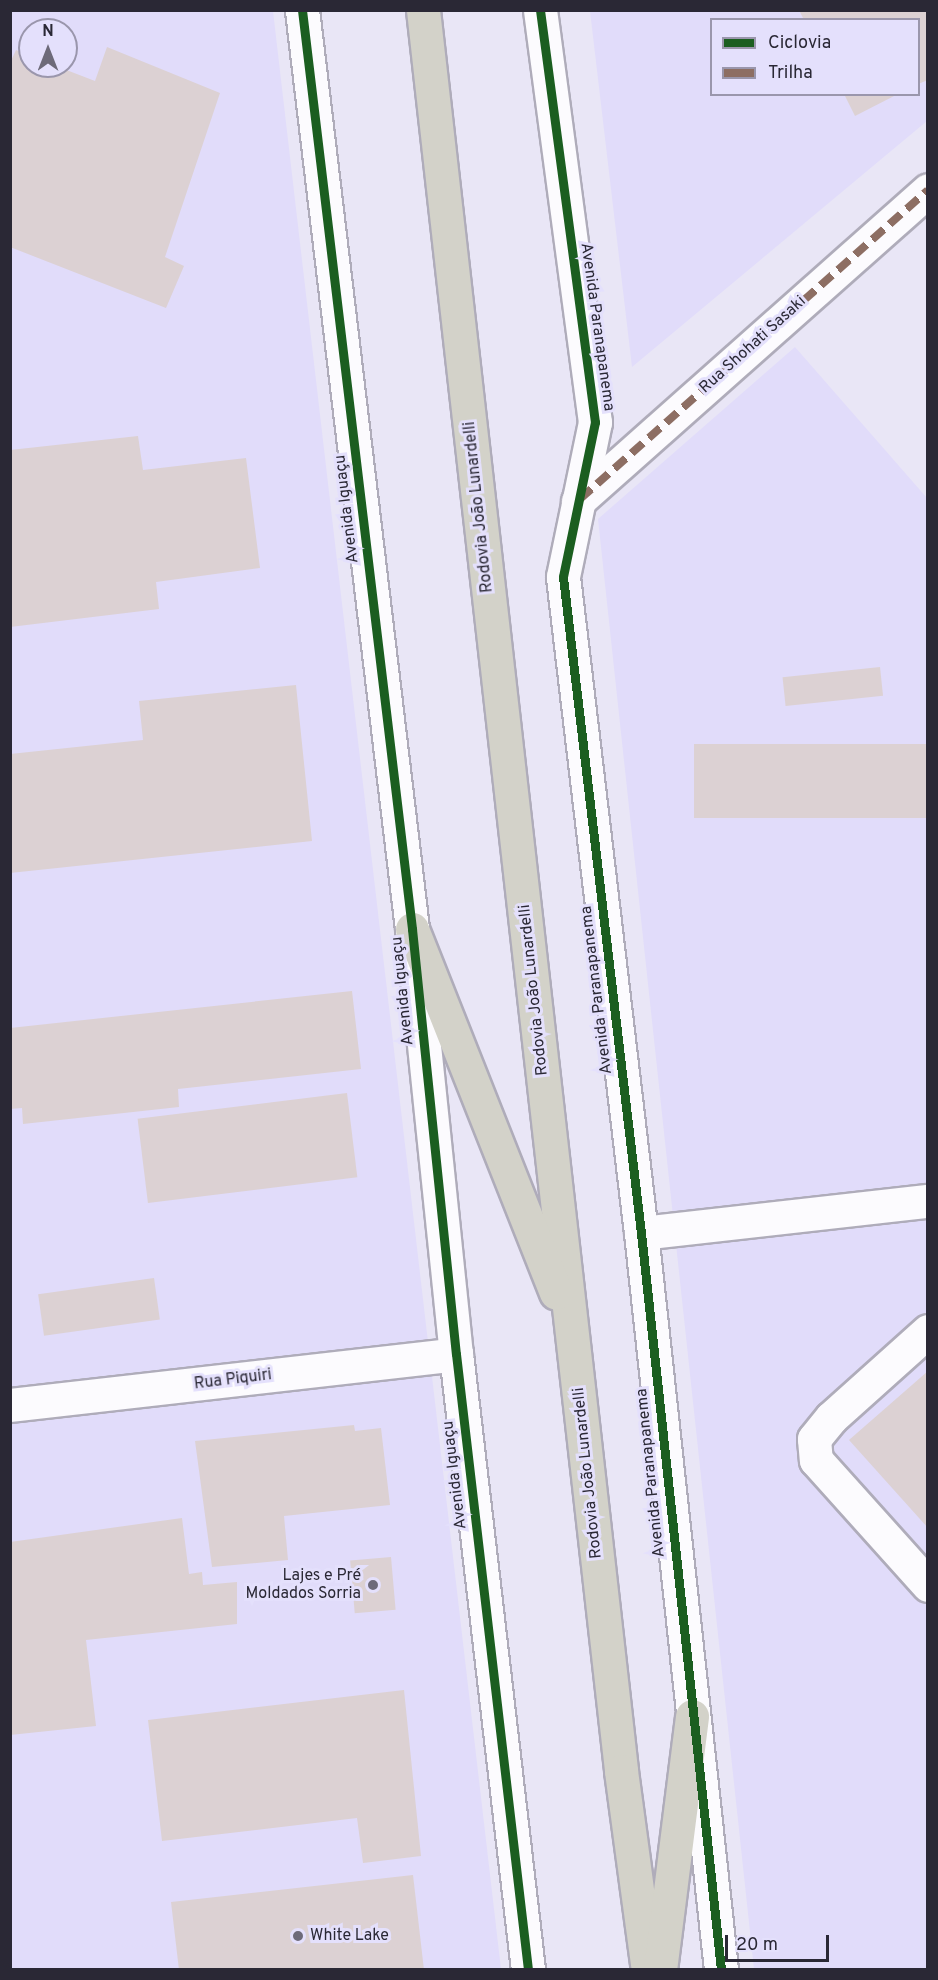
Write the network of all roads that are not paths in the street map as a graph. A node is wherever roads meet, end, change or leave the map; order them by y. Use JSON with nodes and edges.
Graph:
{"nodes":[{"id":1,"x":302,"y":10,"type":"edge"},
{"id":2,"x":423,"y":10,"type":"edge"},
{"id":3,"x":540,"y":10,"type":"edge"},
{"id":4,"x":927,"y":190,"type":"edge"},
{"id":5,"x":578,"y":501,"type":"junction"},
{"id":6,"x":412,"y":929,"type":"junction"},
{"id":7,"x":927,"y":1201,"type":"edge"},
{"id":8,"x":641,"y":1233,"type":"junction"},
{"id":9,"x":927,"y":1331,"type":"edge"},
{"id":10,"x":573,"y":1334,"type":"junction"},
{"id":11,"x":456,"y":1354,"type":"junction"},
{"id":12,"x":10,"y":1405,"type":"edge"},
{"id":13,"x":927,"y":1585,"type":"edge"},
{"id":14,"x":692,"y":1716,"type":"junction"},
{"id":15,"x":528,"y":1970,"type":"edge"},
{"id":16,"x":648,"y":1970,"type":"edge"},
{"id":17,"x":660,"y":1970,"type":"edge"},
{"id":18,"x":721,"y":1970,"type":"edge"}],
"edges":[{"from":1,"to":6,"type":"street","name":"Avenida Iguaçu"},
{"from":2,"to":10,"type":"highway","name":"Rodovia João Lunardelli"},
{"from":3,"to":5,"type":"street","name":"Avenida Paranapanema"},
{"from":4,"to":5,"type":"street","name":"Rua Shohati Sasaki"},
{"from":5,"to":8,"type":"street","name":"Avenida Paranapanema"},
{"from":6,"to":10,"type":"highway"},
{"from":6,"to":11,"type":"street","name":"Avenida Iguaçu"},
{"from":7,"to":8,"type":"street"},
{"from":8,"to":14,"type":"street","name":"Avenida Paranapanema"},
{"from":9,"to":13,"type":"street"},
{"from":10,"to":16,"type":"highway","name":"Rodovia João Lunardelli"},
{"from":11,"to":12,"type":"street","name":"Rua Piquiri"},
{"from":11,"to":15,"type":"street","name":"Avenida Iguaçu"},
{"from":14,"to":17,"type":"highway"},
{"from":14,"to":18,"type":"street","name":"Avenida Paranapanema"}]}
